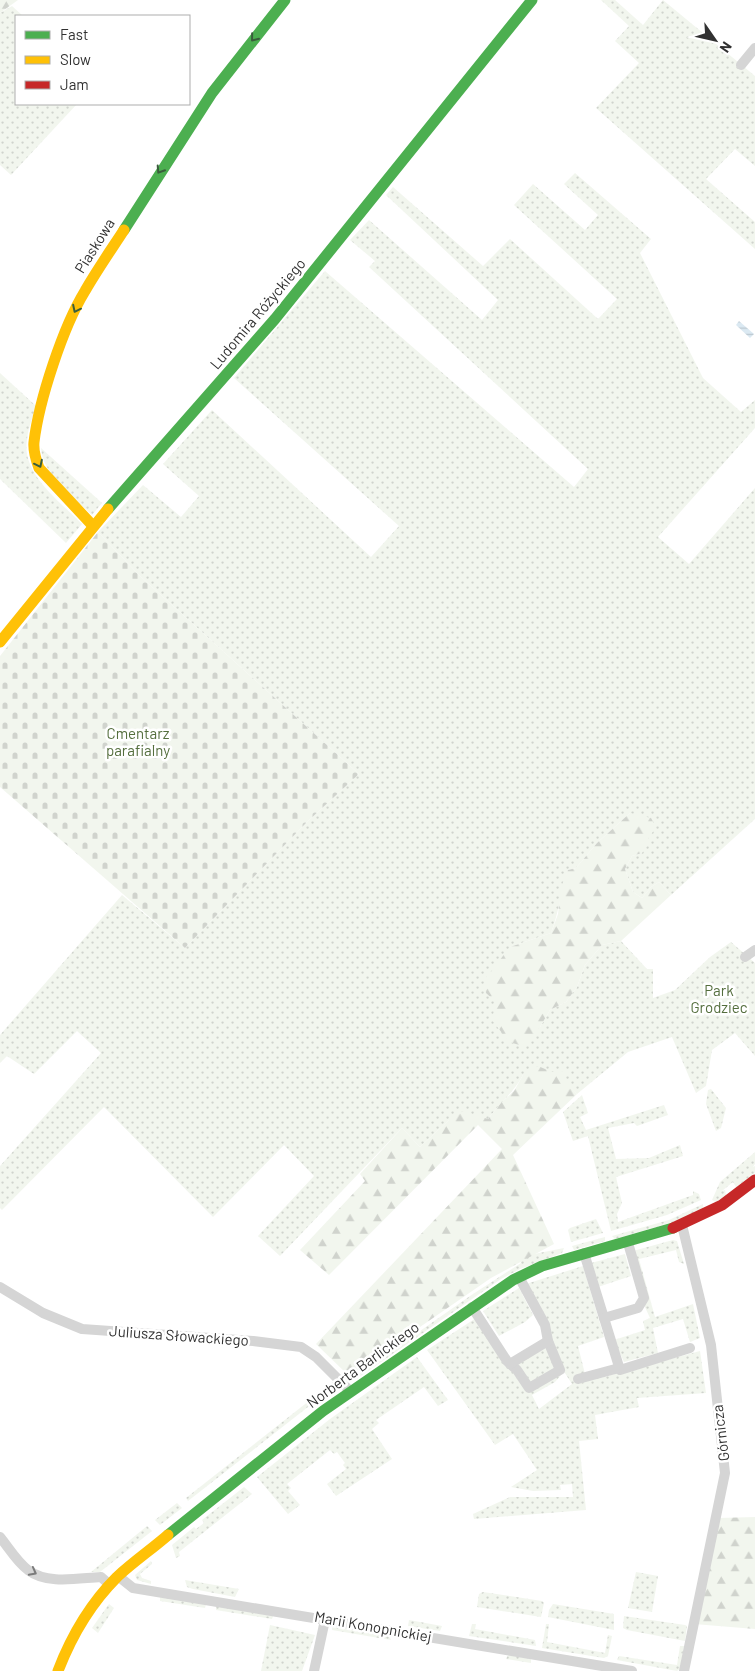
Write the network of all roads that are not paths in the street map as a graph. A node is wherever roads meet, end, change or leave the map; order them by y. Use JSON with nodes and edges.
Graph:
{"nodes":[{"id":1,"x":285,"y":0,"type":"edge"},
{"id":2,"x":532,"y":0,"type":"edge"},
{"id":3,"x":755,"y":48,"type":"edge"},
{"id":4,"x":741,"y":65,"type":"dead end"},
{"id":5,"x":93,"y":526,"type":"junction"},
{"id":6,"x":0,"y":642,"type":"edge"},
{"id":7,"x":755,"y":950,"type":"edge"},
{"id":8,"x":745,"y":957,"type":"dead end"},
{"id":9,"x":755,"y":1180,"type":"edge"},
{"id":10,"x":682,"y":1225,"type":"junction"},
{"id":11,"x":628,"y":1242,"type":"junction"},
{"id":12,"x":584,"y":1253,"type":"junction"},
{"id":13,"x":519,"y":1277,"type":"junction"},
{"id":14,"x":0,"y":1287,"type":"edge"},
{"id":15,"x":472,"y":1307,"type":"junction"},
{"id":16,"x":604,"y":1318,"type":"junction"},
{"id":17,"x":548,"y":1341,"type":"junction"},
{"id":18,"x":690,"y":1348,"type":"dead end"},
{"id":19,"x":510,"y":1364,"type":"junction"},
{"id":20,"x":619,"y":1368,"type":"junction"},
{"id":21,"x":578,"y":1379,"type":"dead end"},
{"id":22,"x":350,"y":1391,"type":"junction"},
{"id":23,"x":0,"y":1537,"type":"edge"},
{"id":24,"x":114,"y":1581,"type":"junction"},
{"id":25,"x":325,"y":1620,"type":"junction"},
{"id":26,"x":58,"y":1671,"type":"edge"},
{"id":27,"x":314,"y":1671,"type":"edge"},
{"id":28,"x":632,"y":1671,"type":"edge"},
{"id":29,"x":684,"y":1671,"type":"edge"}],
"edges":[{"from":1,"to":5,"type":"street","name":"Piaskowa","one_way":true},
{"from":2,"to":5,"type":"street","name":"Ludomira Różyckiego"},
{"from":3,"to":4,"type":"street"},
{"from":5,"to":6,"type":"street","name":"Ludomira Różyckiego"},
{"from":7,"to":8,"type":"street"},
{"from":9,"to":10,"type":"street","name":"Norberta Barlickiego"},
{"from":10,"to":11,"type":"street","name":"Norberta Barlickiego"},
{"from":10,"to":29,"type":"street","name":"Górnicza"},
{"from":11,"to":12,"type":"street","name":"Norberta Barlickiego"},
{"from":11,"to":16,"type":"street"},
{"from":12,"to":13,"type":"street","name":"Norberta Barlickiego"},
{"from":12,"to":16,"type":"street"},
{"from":13,"to":15,"type":"street","name":"Norberta Barlickiego"},
{"from":13,"to":17,"type":"street"},
{"from":14,"to":22,"type":"street","name":"Juliusza Słowackiego"},
{"from":15,"to":19,"type":"street"},
{"from":15,"to":22,"type":"street","name":"Norberta Barlickiego"},
{"from":16,"to":20,"type":"street"},
{"from":17,"to":19,"type":"street"},
{"from":17,"to":19,"type":"street"},
{"from":18,"to":20,"type":"street"},
{"from":20,"to":21,"type":"street"},
{"from":22,"to":24,"type":"street","name":"Norberta Barlickiego"},
{"from":23,"to":24,"type":"street","name":"Marii Konopnickiej","one_way":true},
{"from":24,"to":25,"type":"street","name":"Marii Konopnickiej"},
{"from":24,"to":26,"type":"street","name":"Norberta Barlickiego"},
{"from":25,"to":27,"type":"street"},
{"from":25,"to":28,"type":"street","name":"Marii Konopnickiej"}]}
